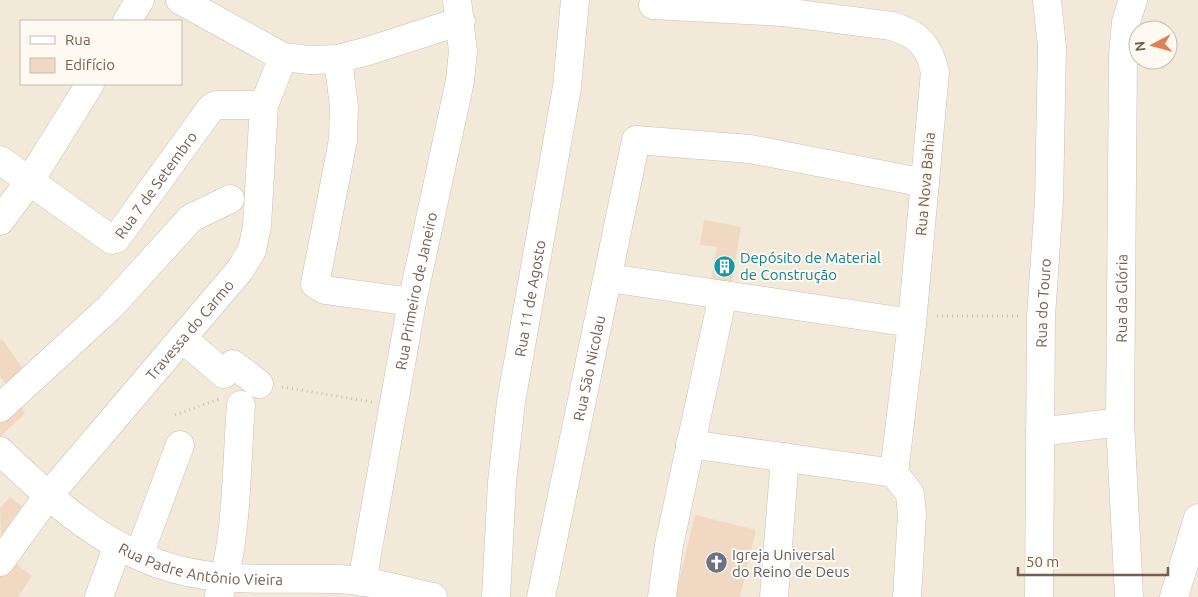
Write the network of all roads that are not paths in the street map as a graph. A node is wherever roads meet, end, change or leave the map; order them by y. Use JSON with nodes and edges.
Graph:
{"nodes":[{"id":1,"x":140,"y":0,"type":"edge"},
{"id":2,"x":180,"y":0,"type":"edge"},
{"id":3,"x":575,"y":0,"type":"edge"},
{"id":4,"x":1133,"y":0,"type":"edge"},
{"id":5,"x":653,"y":5,"type":"dead end"},
{"id":6,"x":1049,"y":5,"type":"edge"},
{"id":7,"x":459,"y":10,"type":"edge"},
{"id":8,"x":128,"y":20,"type":"edge"},
{"id":9,"x":283,"y":57,"type":"junction"},
{"id":10,"x":338,"y":59,"type":"junction"},
{"id":11,"x":89,"y":85,"type":"edge"},
{"id":12,"x":264,"y":105,"type":"junction"},
{"id":13,"x":0,"y":160,"type":"edge"},
{"id":14,"x":28,"y":182,"type":"junction"},
{"id":15,"x":924,"y":183,"type":"junction"},
{"id":16,"x":230,"y":199,"type":"dead end"},
{"id":17,"x":0,"y":221,"type":"edge"},
{"id":18,"x":609,"y":278,"type":"junction"},
{"id":19,"x":723,"y":295,"type":"junction"},
{"id":20,"x":412,"y":302,"type":"junction"},
{"id":21,"x":925,"y":320,"type":"junction"},
{"id":22,"x":182,"y":338,"type":"junction"},
{"id":23,"x":259,"y":384,"type":"road end"},
{"id":24,"x":231,"y":402,"type":"road end"},
{"id":25,"x":0,"y":408,"type":"edge"},
{"id":26,"x":1120,"y":422,"type":"junction"},
{"id":27,"x":1040,"y":432,"type":"junction"},
{"id":28,"x":690,"y":444,"type":"junction"},
{"id":29,"x":180,"y":445,"type":"dead end"},
{"id":30,"x":0,"y":451,"type":"edge"},
{"id":31,"x":785,"y":457,"type":"junction"},
{"id":32,"x":894,"y":473,"type":"junction"},
{"id":33,"x":48,"y":496,"type":"junction"},
{"id":34,"x":1198,"y":518,"type":"edge"},
{"id":35,"x":128,"y":550,"type":"junction"},
{"id":36,"x":0,"y":562,"type":"edge"},
{"id":37,"x":362,"y":582,"type":"junction"},
{"id":38,"x":222,"y":588,"type":"edge"},
{"id":39,"x":313,"y":589,"type":"edge"},
{"id":40,"x":99,"y":597,"type":"edge"},
{"id":41,"x":433,"y":597,"type":"edge"},
{"id":42,"x":496,"y":597,"type":"edge"},
{"id":43,"x":541,"y":597,"type":"edge"},
{"id":44,"x":662,"y":597,"type":"edge"},
{"id":45,"x":774,"y":597,"type":"edge"},
{"id":46,"x":907,"y":597,"type":"edge"},
{"id":47,"x":1039,"y":597,"type":"edge"},
{"id":48,"x":1129,"y":597,"type":"edge"},
{"id":49,"x":1174,"y":597,"type":"edge"}],
"edges":[{"from":1,"to":8,"type":"street"},
{"from":2,"to":9,"type":"street"},
{"from":3,"to":42,"type":"street","name":"Rua 11 de Agosto"},
{"from":4,"to":26,"type":"street","name":"Rua da Glória"},
{"from":5,"to":15,"type":"street","name":"Rua Nova Bahia"},
{"from":6,"to":27,"type":"street","name":"Rua do Touro"},
{"from":7,"to":10,"type":"street"},
{"from":7,"to":20,"type":"street","name":"Rua Primeiro de Janeiro"},
{"from":9,"to":10,"type":"street"},
{"from":9,"to":12,"type":"street","name":"Travessa do Carmo"},
{"from":10,"to":20,"type":"street"},
{"from":11,"to":14,"type":"street"},
{"from":12,"to":14,"type":"street","name":"Rua 7 de Setembro"},
{"from":12,"to":22,"type":"street","name":"Travessa do Carmo"},
{"from":13,"to":14,"type":"street","name":"Rua 7 de Setembro"},
{"from":14,"to":17,"type":"street"},
{"from":15,"to":18,"type":"street","name":"Rua São Nicolau"},
{"from":15,"to":21,"type":"street","name":"Rua Nova Bahia"},
{"from":16,"to":25,"type":"street"},
{"from":18,"to":19,"type":"street"},
{"from":18,"to":43,"type":"street","name":"Rua São Nicolau"},
{"from":19,"to":21,"type":"street"},
{"from":19,"to":28,"type":"street"},
{"from":20,"to":37,"type":"street","name":"Rua Primeiro de Janeiro"},
{"from":21,"to":32,"type":"street","name":"Rua Nova Bahia"},
{"from":22,"to":23,"type":"street"},
{"from":22,"to":33,"type":"street","name":"Travessa do Carmo"},
{"from":24,"to":38,"type":"street"},
{"from":26,"to":27,"type":"street"},
{"from":26,"to":48,"type":"street","name":"Rua da Glória"},
{"from":27,"to":47,"type":"street","name":"Rua do Touro"},
{"from":28,"to":31,"type":"street"},
{"from":28,"to":44,"type":"street"},
{"from":29,"to":35,"type":"street"},
{"from":30,"to":33,"type":"street","name":"Rua Padre Antônio Vieira"},
{"from":31,"to":32,"type":"street"},
{"from":31,"to":45,"type":"street"},
{"from":32,"to":46,"type":"street"},
{"from":33,"to":35,"type":"street","name":"Rua Padre Antônio Vieira"},
{"from":33,"to":36,"type":"street","name":"Travessa do Carmo"},
{"from":34,"to":49,"type":"street"},
{"from":35,"to":38,"type":"street","name":"Rua Padre Antônio Vieira"},
{"from":35,"to":40,"type":"street"},
{"from":37,"to":39,"type":"street","name":"Rua Padre Antônio Vieira"},
{"from":37,"to":41,"type":"street","name":"Rua Padre Antônio Vieira"},
{"from":38,"to":39,"type":"street","name":"Rua Padre Antônio Vieira"}]}
